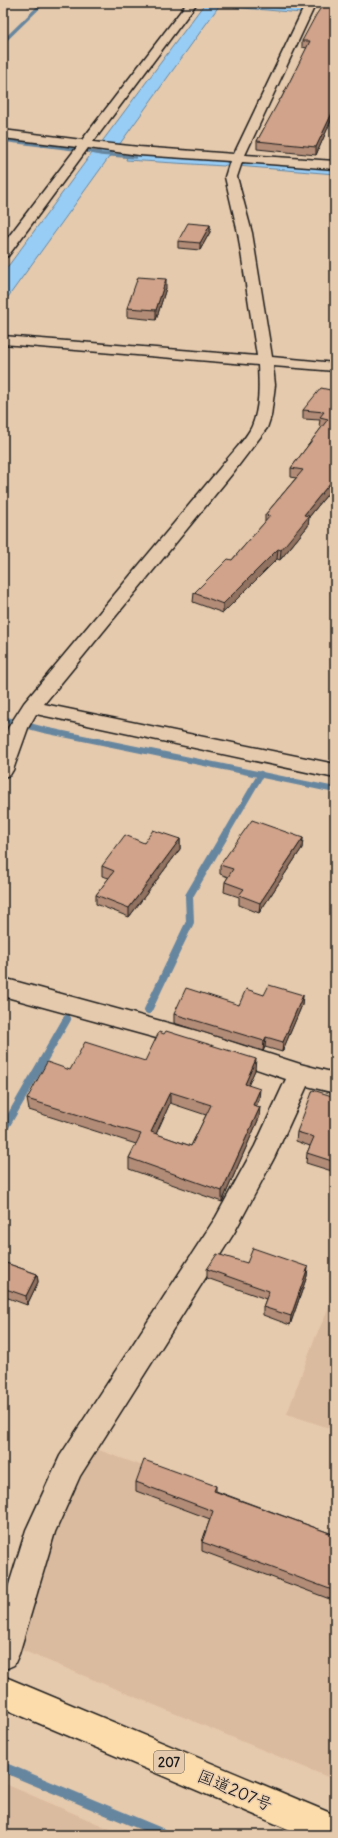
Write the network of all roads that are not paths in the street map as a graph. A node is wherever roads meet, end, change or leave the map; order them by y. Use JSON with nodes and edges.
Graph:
{"nodes":[{"id":1,"x":192,"y":3,"type":"edge"},
{"id":2,"x":311,"y":3,"type":"edge"},
{"id":3,"x":3,"y":134,"type":"edge"},
{"id":4,"x":84,"y":145,"type":"junction"},
{"id":5,"x":236,"y":162,"type":"junction"},
{"id":6,"x":335,"y":165,"type":"edge"},
{"id":7,"x":3,"y":253,"type":"edge"},
{"id":8,"x":3,"y":340,"type":"edge"},
{"id":9,"x":265,"y":362,"type":"junction"},
{"id":10,"x":335,"y":367,"type":"edge"},
{"id":11,"x":25,"y":717,"type":"junction"},
{"id":12,"x":3,"y":770,"type":"edge"},
{"id":13,"x":335,"y":771,"type":"edge"},
{"id":14,"x":3,"y":987,"type":"edge"},
{"id":15,"x":300,"y":1074,"type":"junction"},
{"id":16,"x":335,"y":1083,"type":"edge"},
{"id":17,"x":3,"y":1654,"type":"edge"},
{"id":18,"x":3,"y":1692,"type":"edge"},
{"id":19,"x":335,"y":1832,"type":"edge"}],
"edges":[{"from":1,"to":4,"type":"street"},
{"from":2,"to":5,"type":"street"},
{"from":3,"to":4,"type":"street"},
{"from":4,"to":5,"type":"street"},
{"from":4,"to":7,"type":"street"},
{"from":5,"to":6,"type":"street"},
{"from":5,"to":9,"type":"street"},
{"from":8,"to":9,"type":"street"},
{"from":9,"to":10,"type":"street"},
{"from":9,"to":11,"type":"street"},
{"from":11,"to":12,"type":"street"},
{"from":11,"to":13,"type":"street"},
{"from":14,"to":15,"type":"street"},
{"from":15,"to":16,"type":"street"},
{"from":15,"to":17,"type":"street"},
{"from":18,"to":19,"type":"highway","name":"国道207号","number":"207"}]}
